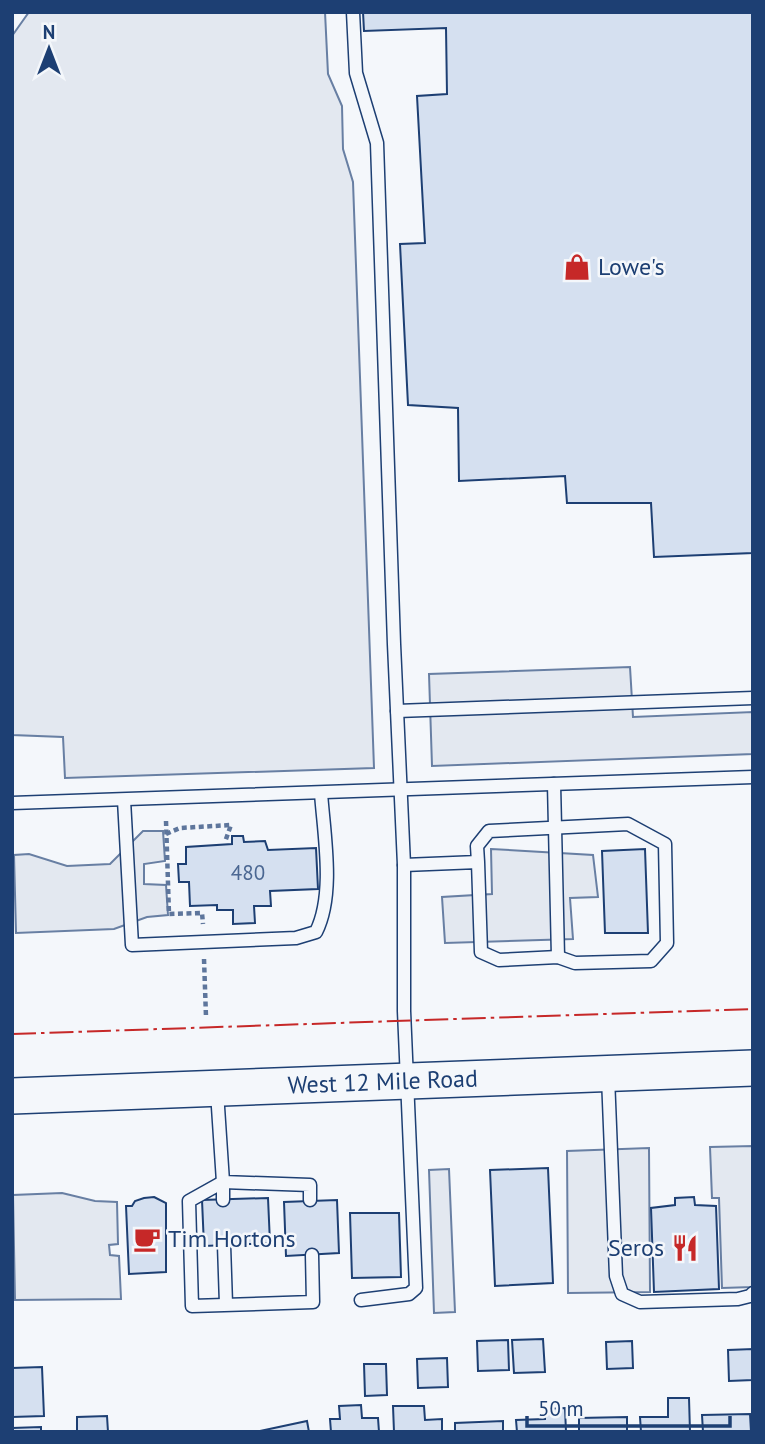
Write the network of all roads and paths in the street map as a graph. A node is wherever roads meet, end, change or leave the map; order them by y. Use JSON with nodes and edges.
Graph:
{"nodes":[{"id":1,"x":354,"y":12,"type":"edge"},
{"id":2,"x":753,"y":698,"type":"edge"},
{"id":3,"x":397,"y":711,"type":"junction"},
{"id":4,"x":753,"y":777,"type":"edge"},
{"id":5,"x":554,"y":784,"type":"junction"},
{"id":6,"x":401,"y":790,"type":"junction"},
{"id":7,"x":321,"y":793,"type":"junction"},
{"id":8,"x":124,"y":800,"type":"junction"},
{"id":9,"x":12,"y":803,"type":"edge"},
{"id":10,"x":166,"y":821,"type":"dead end"},
{"id":11,"x":555,"y":827,"type":"junction"},
{"id":12,"x":166,"y":834,"type":"junction"},
{"id":13,"x":225,"y":842,"type":"dead end"},
{"id":14,"x":478,"y":862,"type":"junction"},
{"id":15,"x":404,"y":865,"type":"junction"},
{"id":16,"x":203,"y":925,"type":"dead end"},
{"id":17,"x":204,"y":955,"type":"dead end"},
{"id":18,"x":558,"y":957,"type":"junction"},
{"id":19,"x":206,"y":1017,"type":"dead end"},
{"id":20,"x":753,"y":1068,"type":"edge"},
{"id":21,"x":607,"y":1073,"type":"junction"},
{"id":22,"x":408,"y":1080,"type":"junction"},
{"id":23,"x":216,"y":1088,"type":"junction"},
{"id":24,"x":12,"y":1096,"type":"edge"},
{"id":25,"x":223,"y":1182,"type":"junction"},
{"id":26,"x":223,"y":1199,"type":"dead end"},
{"id":27,"x":310,"y":1200,"type":"dead end"},
{"id":28,"x":224,"y":1245,"type":"dead end"},
{"id":29,"x":312,"y":1255,"type":"dead end"},
{"id":30,"x":753,"y":1293,"type":"edge"},
{"id":31,"x":361,"y":1300,"type":"dead end"},
{"id":32,"x":226,"y":1304,"type":"junction"}],
"edges":[{"from":1,"to":3,"type":"lane"},
{"from":2,"to":3,"type":"lane"},
{"from":3,"to":6,"type":"lane"},
{"from":4,"to":5,"type":"lane"},
{"from":5,"to":6,"type":"lane"},
{"from":5,"to":11,"type":"lane"},
{"from":6,"to":7,"type":"lane"},
{"from":6,"to":15,"type":"lane"},
{"from":7,"to":8,"type":"lane"},
{"from":7,"to":8,"type":"lane"},
{"from":8,"to":9,"type":"lane"},
{"from":10,"to":12,"type":"path"},
{"from":11,"to":14,"type":"lane"},
{"from":11,"to":18,"type":"lane"},
{"from":11,"to":18,"type":"lane"},
{"from":12,"to":13,"type":"path"},
{"from":12,"to":16,"type":"path"},
{"from":14,"to":15,"type":"lane"},
{"from":14,"to":18,"type":"lane"},
{"from":15,"to":22,"type":"lane"},
{"from":17,"to":19,"type":"path"},
{"from":20,"to":21,"type":"main road","name":"West 12 Mile Road"},
{"from":21,"to":22,"type":"main road","name":"West 12 Mile Road"},
{"from":21,"to":30,"type":"lane"},
{"from":22,"to":23,"type":"main road","name":"West 12 Mile Road"},
{"from":22,"to":31,"type":"lane"},
{"from":23,"to":24,"type":"main road","name":"West 12 Mile Road"},
{"from":23,"to":25,"type":"lane"},
{"from":25,"to":26,"type":"lane"},
{"from":25,"to":27,"type":"lane"},
{"from":25,"to":32,"type":"lane"},
{"from":28,"to":32,"type":"lane"},
{"from":29,"to":32,"type":"lane"}]}
